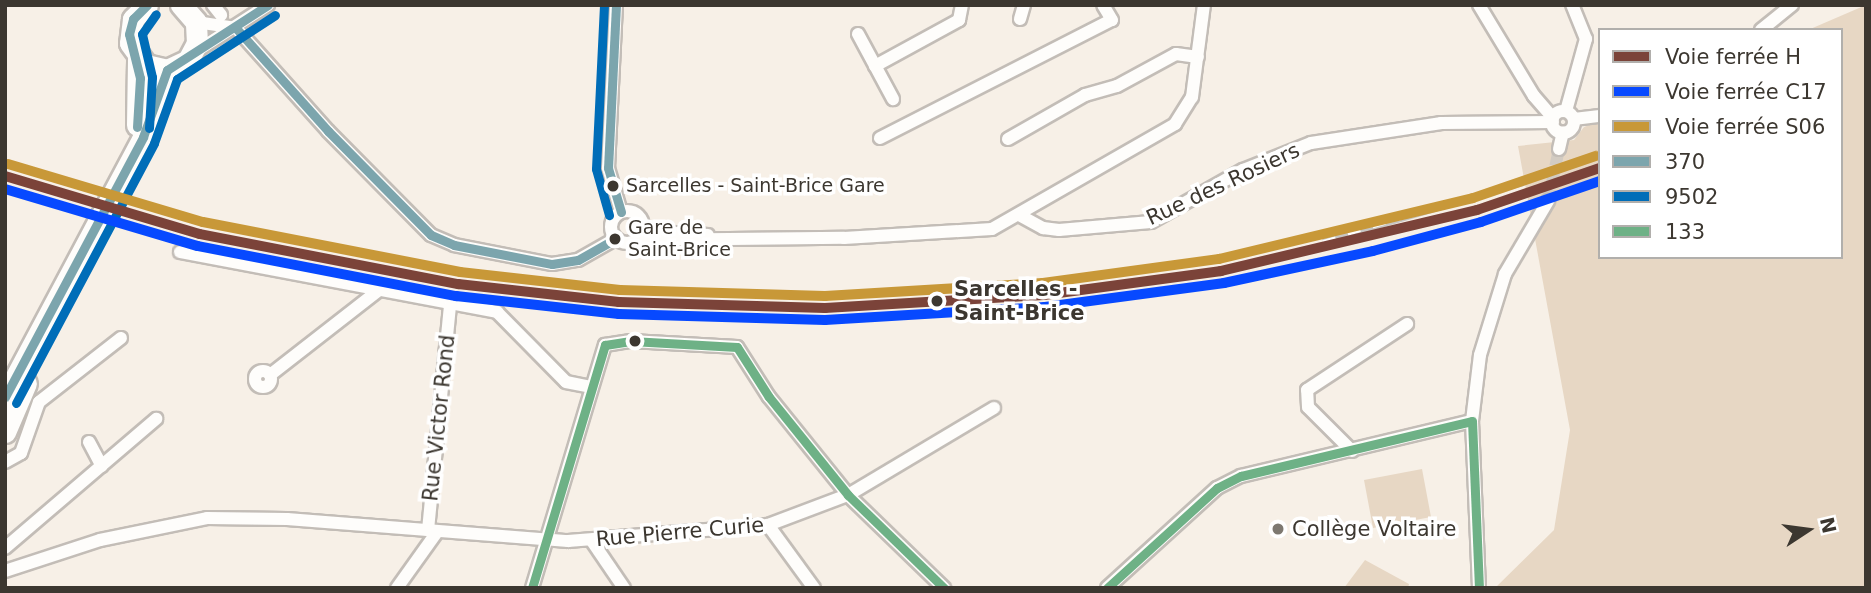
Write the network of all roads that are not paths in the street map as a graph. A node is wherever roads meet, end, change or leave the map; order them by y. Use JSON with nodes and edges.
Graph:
{"nodes":[{"id":1,"x":181,"y":5,"type":"edge"},
{"id":2,"x":268,"y":5,"type":"edge"},
{"id":3,"x":616,"y":5,"type":"edge"},
{"id":4,"x":962,"y":5,"type":"edge"},
{"id":5,"x":1024,"y":5,"type":"edge"},
{"id":6,"x":1103,"y":5,"type":"edge"},
{"id":7,"x":1204,"y":5,"type":"edge"},
{"id":8,"x":1479,"y":5,"type":"edge"},
{"id":9,"x":1572,"y":5,"type":"edge"},
{"id":10,"x":1792,"y":5,"type":"edge"},
{"id":11,"x":132,"y":14,"type":"edge"},
{"id":12,"x":1020,"y":19,"type":"dead end"},
{"id":13,"x":196,"y":22,"type":"junction"},
{"id":14,"x":236,"y":28,"type":"junction"},
{"id":15,"x":1763,"y":28,"type":"edge"},
{"id":16,"x":858,"y":34,"type":"dead end"},
{"id":17,"x":193,"y":53,"type":"junction"},
{"id":18,"x":1198,"y":57,"type":"junction"},
{"id":19,"x":138,"y":58,"type":"junction"},
{"id":20,"x":875,"y":66,"type":"junction"},
{"id":21,"x":167,"y":70,"type":"junction"},
{"id":22,"x":893,"y":99,"type":"dead end"},
{"id":23,"x":1570,"y":115,"type":"junction"},
{"id":24,"x":1598,"y":116,"type":"edge"},
{"id":25,"x":1553,"y":120,"type":"junction"},
{"id":26,"x":1563,"y":132,"type":"junction"},
{"id":27,"x":880,"y":138,"type":"dead end"},
{"id":28,"x":1008,"y":139,"type":"dead end"},
{"id":29,"x":1559,"y":149,"type":"tunnel mouth"},
{"id":30,"x":132,"y":155,"type":"junction"},
{"id":31,"x":1548,"y":201,"type":"tunnel mouth"},
{"id":32,"x":621,"y":212,"type":"junction"},
{"id":33,"x":1021,"y":216,"type":"junction"},
{"id":34,"x":640,"y":236,"type":"junction"},
{"id":35,"x":615,"y":239,"type":"junction"},
{"id":36,"x":180,"y":252,"type":"dead end"},
{"id":37,"x":67,"y":284,"type":"junction"},
{"id":38,"x":378,"y":291,"type":"junction"},
{"id":39,"x":450,"y":306,"type":"junction"},
{"id":40,"x":1407,"y":324,"type":"dead end"},
{"id":41,"x":121,"y":338,"type":"dead end"},
{"id":42,"x":270,"y":375,"type":"dead end"},
{"id":43,"x":591,"y":387,"type":"junction"},
{"id":44,"x":5,"y":397,"type":"edge"},
{"id":45,"x":994,"y":408,"type":"dead end"},
{"id":46,"x":156,"y":419,"type":"dead end"},
{"id":47,"x":1472,"y":421,"type":"junction"},
{"id":48,"x":5,"y":432,"type":"edge"},
{"id":49,"x":89,"y":442,"type":"dead end"},
{"id":50,"x":1352,"y":451,"type":"junction"},
{"id":51,"x":5,"y":462,"type":"edge"},
{"id":52,"x":102,"y":466,"type":"junction"},
{"id":53,"x":848,"y":495,"type":"junction"},
{"id":54,"x":768,"y":525,"type":"junction"},
{"id":55,"x":433,"y":531,"type":"junction"},
{"id":56,"x":547,"y":539,"type":"junction"},
{"id":57,"x":593,"y":541,"type":"junction"},
{"id":58,"x":5,"y":548,"type":"edge"},
{"id":59,"x":5,"y":571,"type":"edge"},
{"id":60,"x":397,"y":588,"type":"edge"},
{"id":61,"x":532,"y":588,"type":"edge"},
{"id":62,"x":624,"y":588,"type":"edge"},
{"id":63,"x":814,"y":588,"type":"edge"},
{"id":64,"x":944,"y":588,"type":"edge"},
{"id":65,"x":1107,"y":588,"type":"edge"},
{"id":66,"x":1479,"y":588,"type":"edge"}],
"edges":[{"from":1,"to":13,"type":"main road"},
{"from":2,"to":14,"type":"street"},
{"from":3,"to":32,"type":"street"},
{"from":4,"to":20,"type":"street"},
{"from":5,"to":12,"type":"street"},
{"from":6,"to":27,"type":"street"},
{"from":7,"to":18,"type":"street"},
{"from":8,"to":25,"type":"street"},
{"from":9,"to":23,"type":"street"},
{"from":10,"to":15,"type":"street"},
{"from":11,"to":19,"type":"main road"},
{"from":13,"to":14,"type":"street"},
{"from":13,"to":17,"type":"main road"},
{"from":14,"to":17,"type":"street"},
{"from":14,"to":35,"type":"street"},
{"from":16,"to":20,"type":"street"},
{"from":17,"to":21,"type":"main road"},
{"from":18,"to":28,"type":"street"},
{"from":18,"to":33,"type":"street"},
{"from":19,"to":21,"type":"main road"},
{"from":19,"to":30,"type":"main road"},
{"from":20,"to":22,"type":"street"},
{"from":21,"to":30,"type":"main road"},
{"from":23,"to":24,"type":"street"},
{"from":23,"to":25,"type":"street"},
{"from":23,"to":26,"type":"street"},
{"from":25,"to":26,"type":"street"},
{"from":25,"to":33,"type":"street","name":"Rue des Rosiers"},
{"from":26,"to":29,"type":"street"},
{"from":30,"to":37,"type":"main road"},
{"from":31,"to":47,"type":"street"},
{"from":32,"to":34,"type":"street"},
{"from":32,"to":35,"type":"street"},
{"from":33,"to":34,"type":"street"},
{"from":34,"to":35,"type":"street"},
{"from":36,"to":38,"type":"street"},
{"from":37,"to":44,"type":"main road"},
{"from":37,"to":48,"type":"main road"},
{"from":38,"to":39,"type":"street"},
{"from":38,"to":42,"type":"street"},
{"from":39,"to":43,"type":"street"},
{"from":39,"to":55,"type":"street","name":"Rue Victor Rond"},
{"from":40,"to":50,"type":"street"},
{"from":41,"to":51,"type":"street"},
{"from":43,"to":53,"type":"street"},
{"from":43,"to":56,"type":"street"},
{"from":45,"to":53,"type":"street","name":"Rue Pierre Curie"},
{"from":46,"to":52,"type":"street"},
{"from":47,"to":50,"type":"street"},
{"from":47,"to":66,"type":"street"},
{"from":49,"to":52,"type":"street"},
{"from":50,"to":65,"type":"street"},
{"from":52,"to":58,"type":"street"},
{"from":53,"to":54,"type":"street","name":"Rue Pierre Curie"},
{"from":53,"to":64,"type":"street"},
{"from":54,"to":57,"type":"street","name":"Rue Pierre Curie"},
{"from":54,"to":63,"type":"street"},
{"from":55,"to":56,"type":"street","name":"Rue Pierre Curie"},
{"from":55,"to":59,"type":"street","name":"Rue Pierre Curie"},
{"from":55,"to":60,"type":"street"},
{"from":56,"to":57,"type":"street","name":"Rue Pierre Curie"},
{"from":56,"to":61,"type":"street"},
{"from":57,"to":62,"type":"street"}]}
